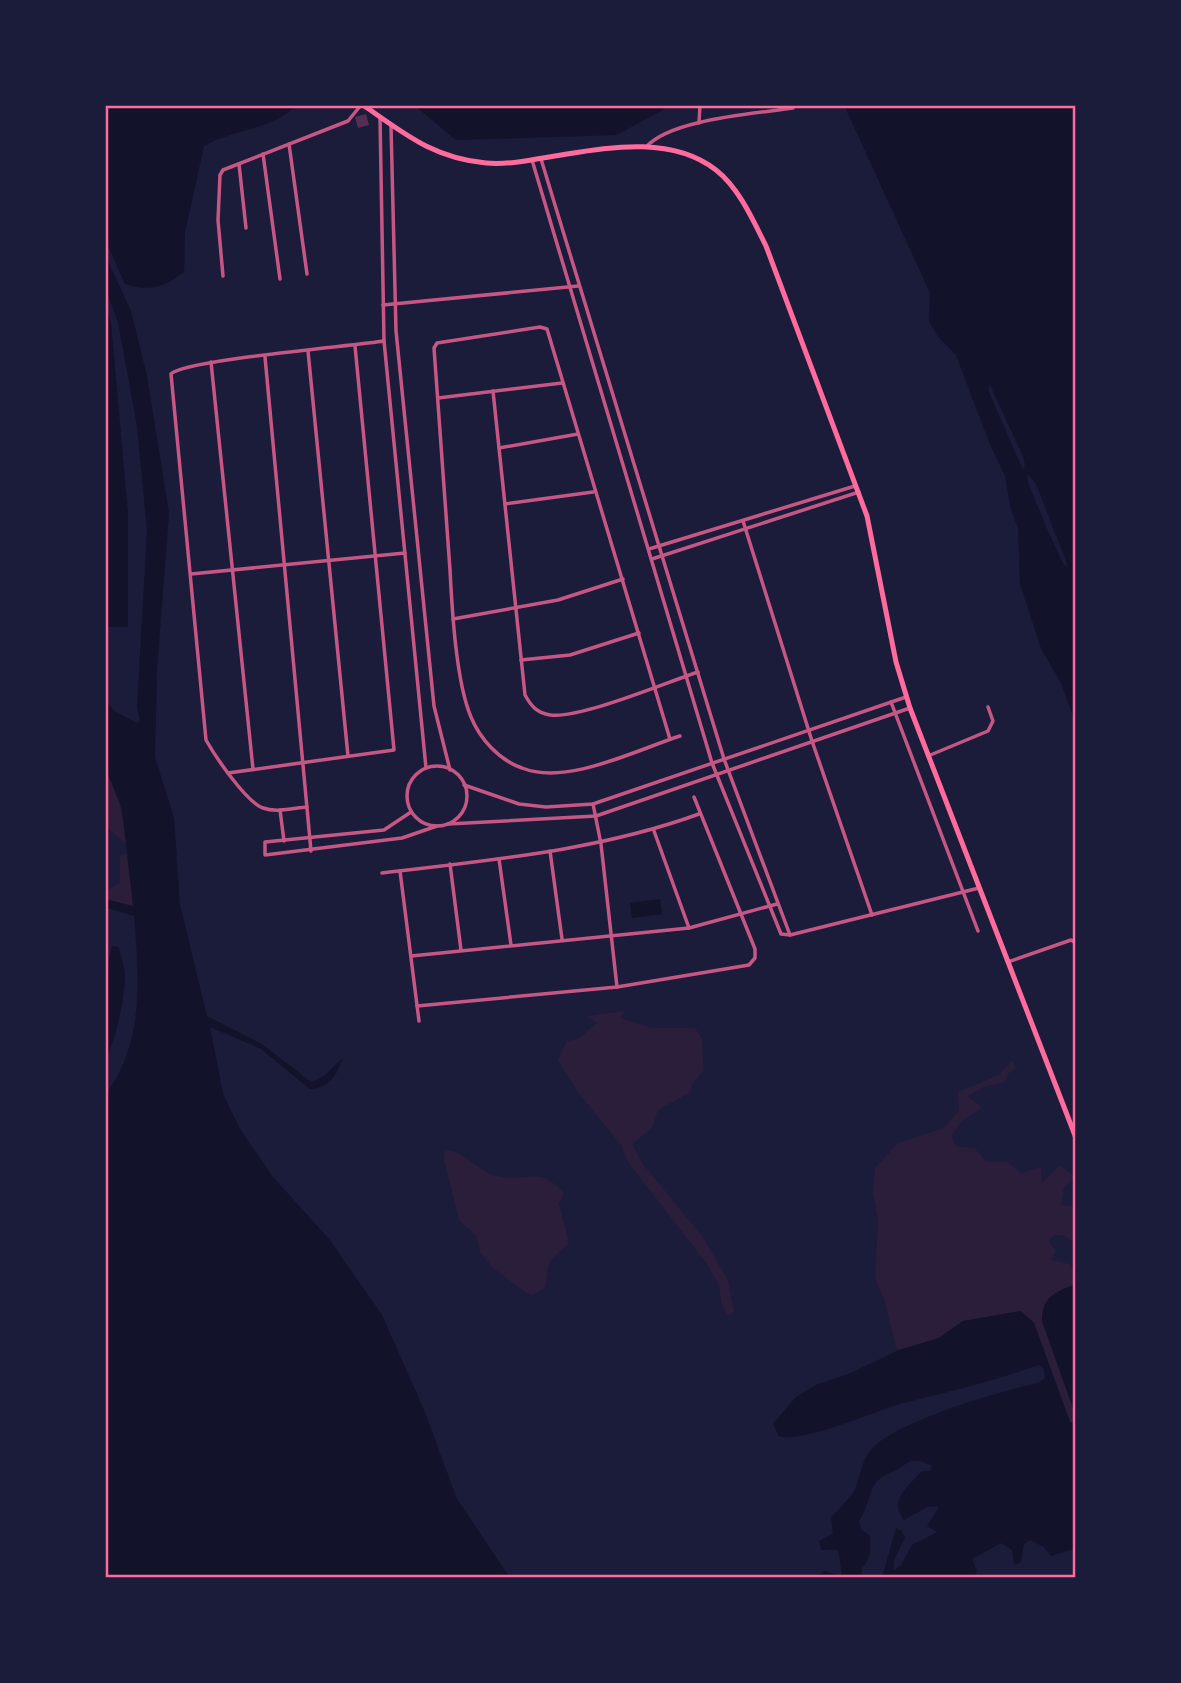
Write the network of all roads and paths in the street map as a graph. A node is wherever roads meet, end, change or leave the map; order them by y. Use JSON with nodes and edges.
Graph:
{"nodes":[{"id":1,"x":362,"y":105,"type":"edge"},
{"id":2,"x":700,"y":105,"type":"edge"},
{"id":3,"x":793,"y":108,"type":"dead end"},
{"id":4,"x":380,"y":117,"type":"junction"},
{"id":5,"x":699,"y":122,"type":"junction"},
{"id":6,"x":391,"y":126,"type":"junction"},
{"id":7,"x":289,"y":144,"type":"junction"},
{"id":8,"x":646,"y":147,"type":"junction"},
{"id":9,"x":263,"y":154,"type":"junction"},
{"id":10,"x":541,"y":159,"type":"junction"},
{"id":11,"x":532,"y":160,"type":"junction"},
{"id":12,"x":239,"y":164,"type":"junction"},
{"id":13,"x":246,"y":228,"type":"dead end"},
{"id":14,"x":307,"y":274,"type":"dead end"},
{"id":15,"x":223,"y":276,"type":"dead end"},
{"id":16,"x":280,"y":279,"type":"dead end"},
{"id":17,"x":578,"y":286,"type":"junction"},
{"id":18,"x":568,"y":287,"type":"junction"},
{"id":19,"x":383,"y":304,"type":"junction"},
{"id":20,"x":396,"y":305,"type":"junction"},
{"id":21,"x":384,"y":341,"type":"junction"},
{"id":22,"x":355,"y":345,"type":"junction"},
{"id":23,"x":308,"y":351,"type":"junction"},
{"id":24,"x":265,"y":356,"type":"junction"},
{"id":25,"x":211,"y":362,"type":"junction"},
{"id":26,"x":562,"y":383,"type":"junction"},
{"id":27,"x":493,"y":391,"type":"junction"},
{"id":28,"x":438,"y":398,"type":"junction"},
{"id":29,"x":578,"y":434,"type":"junction"},
{"id":30,"x":499,"y":448,"type":"junction"},
{"id":31,"x":857,"y":485,"type":"junction"},
{"id":32,"x":594,"y":492,"type":"junction"},
{"id":33,"x":859,"y":492,"type":"junction"},
{"id":34,"x":505,"y":503,"type":"junction"},
{"id":35,"x":743,"y":521,"type":"junction"},
{"id":36,"x":746,"y":530,"type":"junction"},
{"id":37,"x":660,"y":546,"type":"junction"},
{"id":38,"x":649,"y":549,"type":"junction"},
{"id":39,"x":405,"y":552,"type":"junction"},
{"id":40,"x":374,"y":555,"type":"junction"},
{"id":41,"x":663,"y":555,"type":"junction"},
{"id":42,"x":652,"y":559,"type":"junction"},
{"id":43,"x":328,"y":560,"type":"junction"},
{"id":44,"x":283,"y":564,"type":"junction"},
{"id":45,"x":231,"y":568,"type":"junction"},
{"id":46,"x":190,"y":574,"type":"junction"},
{"id":47,"x":623,"y":579,"type":"junction"},
{"id":48,"x":515,"y":607,"type":"junction"},
{"id":49,"x":453,"y":619,"type":"junction"},
{"id":50,"x":424,"y":623,"type":"junction"},
{"id":51,"x":414,"y":624,"type":"junction"},
{"id":52,"x":639,"y":633,"type":"junction"},
{"id":53,"x":521,"y":660,"type":"junction"},
{"id":54,"x":698,"y":672,"type":"junction"},
{"id":55,"x":686,"y":676,"type":"junction"},
{"id":56,"x":655,"y":686,"type":"junction"},
{"id":57,"x":906,"y":697,"type":"junction"},
{"id":58,"x":891,"y":702,"type":"junction"},
{"id":59,"x":988,"y":707,"type":"dead end"},
{"id":60,"x":910,"y":709,"type":"junction"},
{"id":61,"x":895,"y":713,"type":"junction"},
{"id":62,"x":808,"y":730,"type":"junction"},
{"id":63,"x":680,"y":736,"type":"dead end"},
{"id":64,"x":670,"y":739,"type":"junction"},
{"id":65,"x":812,"y":741,"type":"junction"},
{"id":66,"x":348,"y":756,"type":"junction"},
{"id":67,"x":928,"y":756,"type":"junction"},
{"id":68,"x":724,"y":759,"type":"junction"},
{"id":69,"x":303,"y":762,"type":"junction"},
{"id":70,"x":712,"y":763,"type":"junction"},
{"id":71,"x":426,"y":768,"type":"junction"},
{"id":72,"x":253,"y":769,"type":"junction"},
{"id":73,"x":450,"y":770,"type":"junction"},
{"id":74,"x":728,"y":770,"type":"junction"},
{"id":75,"x":228,"y":773,"type":"junction"},
{"id":76,"x":717,"y":774,"type":"junction"},
{"id":77,"x":464,"y":785,"type":"junction"},
{"id":78,"x":694,"y":797,"type":"dead end"},
{"id":79,"x":593,"y":804,"type":"junction"},
{"id":80,"x":307,"y":807,"type":"junction"},
{"id":81,"x":280,"y":810,"type":"junction"},
{"id":82,"x":411,"y":812,"type":"junction"},
{"id":83,"x":700,"y":813,"type":"junction"},
{"id":84,"x":596,"y":816,"type":"junction"},
{"id":85,"x":448,"y":824,"type":"junction"},
{"id":86,"x":437,"y":826,"type":"junction"},
{"id":87,"x":653,"y":830,"type":"junction"},
{"id":88,"x":310,"y":838,"type":"junction"},
{"id":89,"x":284,"y":841,"type":"junction"},
{"id":90,"x":601,"y":844,"type":"junction"},
{"id":91,"x":550,"y":851,"type":"junction"},
{"id":92,"x":312,"y":852,"type":"junction"},
{"id":93,"x":499,"y":859,"type":"junction"},
{"id":94,"x":450,"y":864,"type":"junction"},
{"id":95,"x":400,"y":871,"type":"junction"},
{"id":96,"x":382,"y":873,"type":"dead end"},
{"id":97,"x":979,"y":888,"type":"junction"},
{"id":98,"x":964,"y":894,"type":"junction"},
{"id":99,"x":777,"y":904,"type":"junction"},
{"id":100,"x":768,"y":907,"type":"junction"},
{"id":101,"x":740,"y":916,"type":"junction"},
{"id":102,"x":873,"y":916,"type":"junction"},
{"id":103,"x":689,"y":928,"type":"junction"},
{"id":104,"x":978,"y":931,"type":"dead end"},
{"id":105,"x":790,"y":935,"type":"junction"},
{"id":106,"x":611,"y":936,"type":"junction"},
{"id":107,"x":562,"y":940,"type":"junction"},
{"id":108,"x":1076,"y":943,"type":"edge"},
{"id":109,"x":511,"y":945,"type":"junction"},
{"id":110,"x":461,"y":950,"type":"junction"},
{"id":111,"x":411,"y":956,"type":"junction"},
{"id":112,"x":1008,"y":962,"type":"junction"},
{"id":113,"x":617,"y":987,"type":"junction"},
{"id":114,"x":417,"y":1006,"type":"junction"},
{"id":115,"x":419,"y":1021,"type":"dead end"},
{"id":116,"x":1073,"y":1121,"type":"edge"},
{"id":117,"x":1076,"y":1138,"type":"edge"}],
"edges":[{"from":1,"to":4,"type":"main road"},
{"from":1,"to":7,"type":"street"},
{"from":2,"to":5,"type":"street"},
{"from":3,"to":5,"type":"street"},
{"from":4,"to":6,"type":"main road"},
{"from":4,"to":19,"type":"street"},
{"from":5,"to":8,"type":"street"},
{"from":6,"to":11,"type":"main road"},
{"from":6,"to":20,"type":"street"},
{"from":7,"to":9,"type":"street"},
{"from":7,"to":14,"type":"street"},
{"from":8,"to":10,"type":"main road"},
{"from":8,"to":31,"type":"main road"},
{"from":9,"to":12,"type":"street"},
{"from":9,"to":16,"type":"street"},
{"from":10,"to":11,"type":"main road"},
{"from":10,"to":17,"type":"street"},
{"from":11,"to":18,"type":"street"},
{"from":12,"to":13,"type":"street"},
{"from":12,"to":15,"type":"street"},
{"from":17,"to":18,"type":"street"},
{"from":17,"to":37,"type":"street"},
{"from":18,"to":20,"type":"street"},
{"from":18,"to":38,"type":"street"},
{"from":19,"to":20,"type":"street"},
{"from":19,"to":21,"type":"street"},
{"from":20,"to":50,"type":"street"},
{"from":21,"to":22,"type":"street"},
{"from":21,"to":39,"type":"street"},
{"from":22,"to":23,"type":"street"},
{"from":22,"to":40,"type":"street"},
{"from":23,"to":24,"type":"street"},
{"from":23,"to":43,"type":"street"},
{"from":24,"to":25,"type":"street"},
{"from":24,"to":44,"type":"street"},
{"from":25,"to":45,"type":"street"},
{"from":25,"to":46,"type":"street"},
{"from":26,"to":27,"type":"street"},
{"from":26,"to":28,"type":"street"},
{"from":26,"to":29,"type":"street"},
{"from":27,"to":28,"type":"street"},
{"from":27,"to":30,"type":"street"},
{"from":28,"to":49,"type":"street"},
{"from":29,"to":30,"type":"street"},
{"from":29,"to":32,"type":"street"},
{"from":30,"to":34,"type":"street"},
{"from":31,"to":33,"type":"main road"},
{"from":31,"to":35,"type":"street"},
{"from":32,"to":34,"type":"street"},
{"from":32,"to":47,"type":"street"},
{"from":33,"to":36,"type":"street"},
{"from":33,"to":57,"type":"main road"},
{"from":34,"to":48,"type":"street"},
{"from":35,"to":36,"type":"street"},
{"from":35,"to":37,"type":"street"},
{"from":36,"to":41,"type":"street"},
{"from":36,"to":62,"type":"street"},
{"from":37,"to":38,"type":"street"},
{"from":37,"to":41,"type":"street"},
{"from":38,"to":42,"type":"street"},
{"from":39,"to":40,"type":"street"},
{"from":39,"to":51,"type":"street"},
{"from":40,"to":43,"type":"street"},
{"from":40,"to":66,"type":"street"},
{"from":41,"to":42,"type":"street"},
{"from":41,"to":54,"type":"street"},
{"from":42,"to":55,"type":"street"},
{"from":43,"to":44,"type":"street"},
{"from":43,"to":66,"type":"street"},
{"from":44,"to":45,"type":"street"},
{"from":44,"to":69,"type":"street"},
{"from":45,"to":46,"type":"street"},
{"from":45,"to":72,"type":"street"},
{"from":46,"to":75,"type":"street"},
{"from":47,"to":48,"type":"street"},
{"from":47,"to":52,"type":"street"},
{"from":48,"to":49,"type":"street"},
{"from":48,"to":53,"type":"street"},
{"from":49,"to":64,"type":"street"},
{"from":50,"to":51,"type":"street"},
{"from":50,"to":73,"type":"street"},
{"from":51,"to":71,"type":"street"},
{"from":52,"to":53,"type":"street"},
{"from":52,"to":56,"type":"street"},
{"from":53,"to":56,"type":"street"},
{"from":54,"to":55,"type":"street"},
{"from":54,"to":68,"type":"street"},
{"from":55,"to":56,"type":"street"},
{"from":55,"to":70,"type":"street"},
{"from":56,"to":64,"type":"street"},
{"from":57,"to":58,"type":"street"},
{"from":57,"to":60,"type":"main road"},
{"from":58,"to":61,"type":"street"},
{"from":58,"to":62,"type":"street"},
{"from":59,"to":67,"type":"street"},
{"from":60,"to":61,"type":"street"},
{"from":60,"to":67,"type":"main road"},
{"from":61,"to":65,"type":"street"},
{"from":61,"to":98,"type":"street"},
{"from":62,"to":65,"type":"street"},
{"from":62,"to":68,"type":"street"},
{"from":63,"to":64,"type":"street"},
{"from":65,"to":74,"type":"street"},
{"from":65,"to":102,"type":"street"},
{"from":66,"to":69,"type":"street"},
{"from":67,"to":97,"type":"main road"},
{"from":68,"to":70,"type":"street"},
{"from":68,"to":74,"type":"street"},
{"from":69,"to":72,"type":"street"},
{"from":69,"to":80,"type":"street"},
{"from":70,"to":76,"type":"street"},
{"from":70,"to":79,"type":"street"},
{"from":71,"to":73,"type":"street"},
{"from":71,"to":82,"type":"street"},
{"from":72,"to":75,"type":"street"},
{"from":73,"to":77,"type":"street"},
{"from":74,"to":76,"type":"street"},
{"from":74,"to":99,"type":"street"},
{"from":75,"to":81,"type":"street"},
{"from":76,"to":84,"type":"street"},
{"from":76,"to":100,"type":"street"},
{"from":77,"to":79,"type":"street"},
{"from":77,"to":85,"type":"street"},
{"from":78,"to":83,"type":"street"},
{"from":79,"to":84,"type":"street"},
{"from":80,"to":81,"type":"street"},
{"from":80,"to":88,"type":"street"},
{"from":81,"to":89,"type":"street"},
{"from":82,"to":86,"type":"street"},
{"from":82,"to":88,"type":"street"},
{"from":83,"to":87,"type":"street"},
{"from":83,"to":101,"type":"street"},
{"from":84,"to":85,"type":"street"},
{"from":84,"to":90,"type":"street"},
{"from":85,"to":86,"type":"street"},
{"from":86,"to":92,"type":"street"},
{"from":87,"to":90,"type":"street"},
{"from":87,"to":103,"type":"street"},
{"from":88,"to":89,"type":"street"},
{"from":88,"to":92,"type":"street"},
{"from":89,"to":92,"type":"street"},
{"from":90,"to":91,"type":"street"},
{"from":90,"to":106,"type":"street"},
{"from":91,"to":93,"type":"street"},
{"from":91,"to":107,"type":"street"},
{"from":93,"to":94,"type":"street"},
{"from":93,"to":109,"type":"street"},
{"from":94,"to":95,"type":"street"},
{"from":94,"to":110,"type":"street"},
{"from":95,"to":96,"type":"street"},
{"from":95,"to":111,"type":"street"},
{"from":97,"to":98,"type":"street"},
{"from":97,"to":112,"type":"main road"},
{"from":98,"to":102,"type":"street"},
{"from":98,"to":104,"type":"street"},
{"from":99,"to":100,"type":"street"},
{"from":99,"to":105,"type":"street"},
{"from":100,"to":101,"type":"street"},
{"from":100,"to":105,"type":"street"},
{"from":101,"to":103,"type":"street"},
{"from":101,"to":113,"type":"street"},
{"from":102,"to":105,"type":"street"},
{"from":103,"to":106,"type":"street"},
{"from":106,"to":107,"type":"street"},
{"from":106,"to":113,"type":"street"},
{"from":107,"to":109,"type":"street"},
{"from":108,"to":112,"type":"street"},
{"from":109,"to":110,"type":"street"},
{"from":110,"to":111,"type":"street"},
{"from":111,"to":114,"type":"street"},
{"from":112,"to":116,"type":"main road"},
{"from":113,"to":114,"type":"street"},
{"from":114,"to":115,"type":"street"},
{"from":116,"to":117,"type":"main road"}]}
